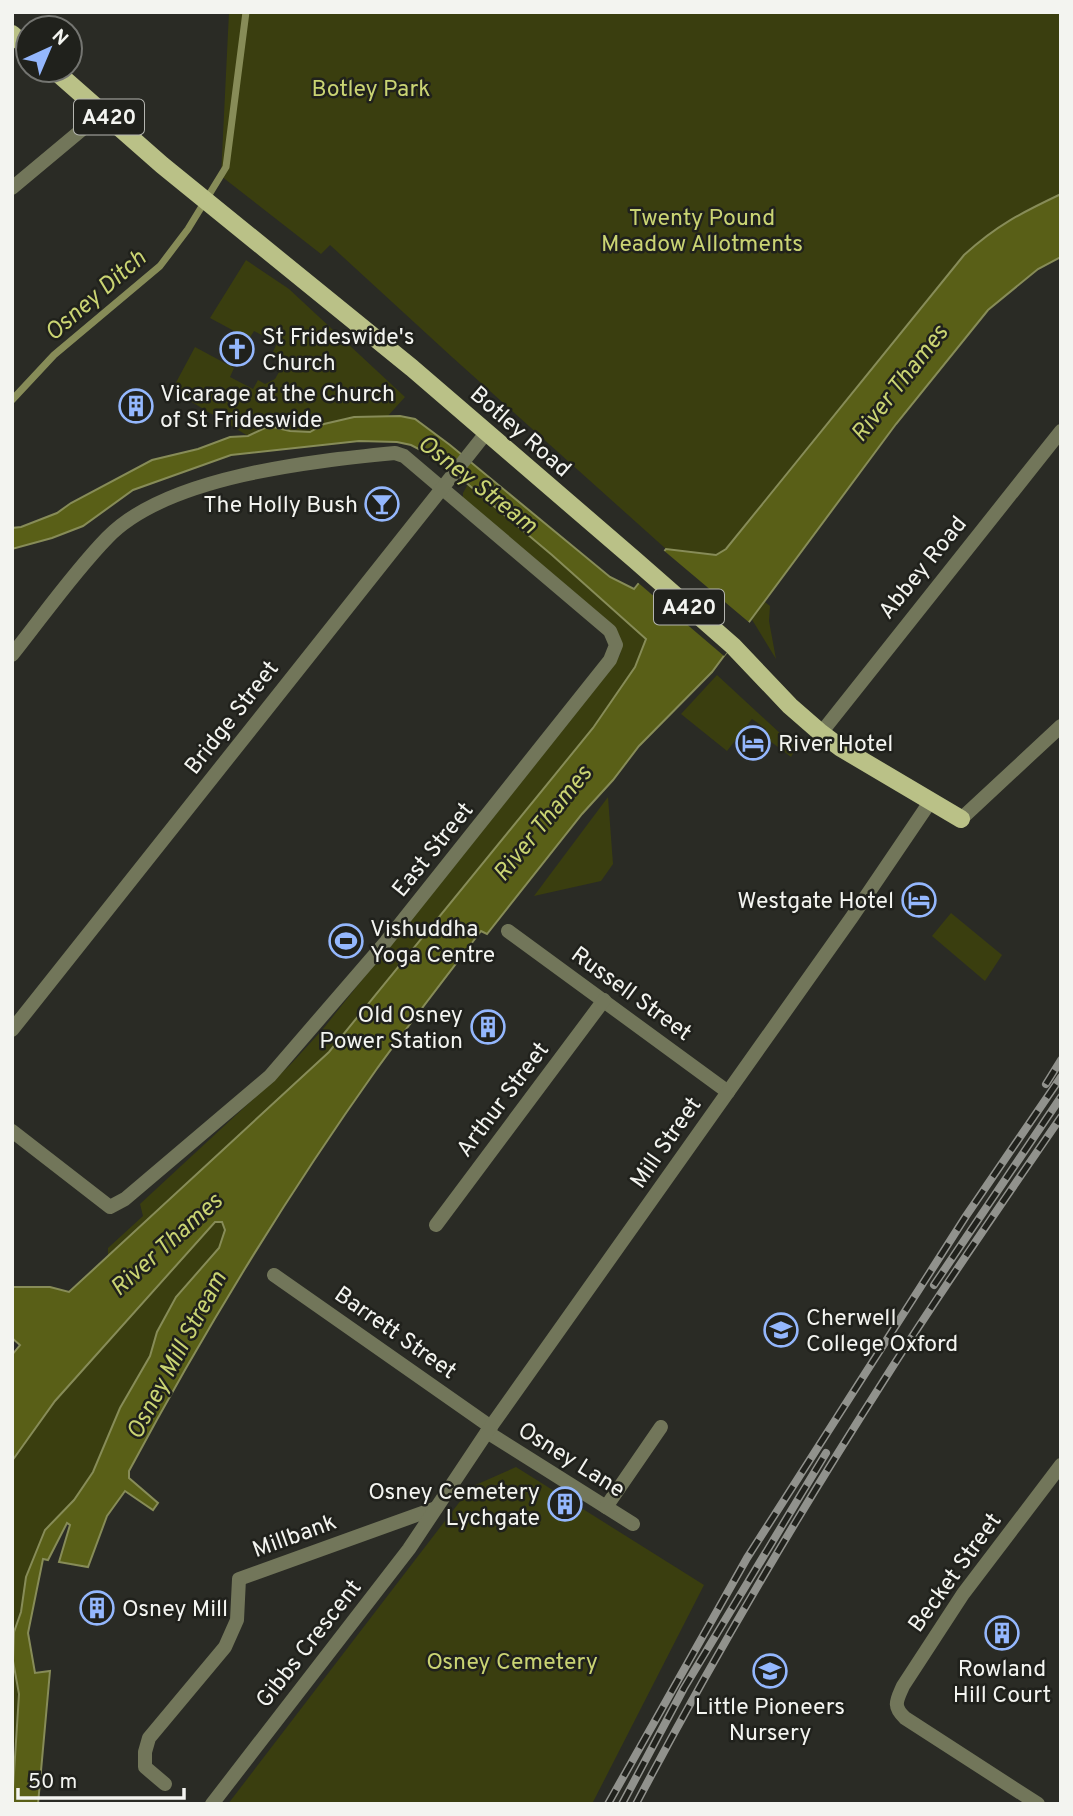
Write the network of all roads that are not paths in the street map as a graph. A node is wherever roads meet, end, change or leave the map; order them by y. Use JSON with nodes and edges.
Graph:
{"nodes":[{"id":1,"x":70,"y":84,"type":"edge"},
{"id":2,"x":103,"y":112,"type":"junction"},
{"id":3,"x":12,"y":188,"type":"edge"},
{"id":4,"x":486,"y":433,"type":"junction"},
{"id":5,"x":1059,"y":438,"type":"edge"},
{"id":6,"x":445,"y":483,"type":"junction"},
{"id":7,"x":12,"y":655,"type":"edge"},
{"id":8,"x":1059,"y":731,"type":"edge"},
{"id":9,"x":821,"y":733,"type":"junction"},
{"id":10,"x":930,"y":802,"type":"junction"},
{"id":11,"x":961,"y":819,"type":"joint"},
{"id":12,"x":508,"y":931,"type":"dead end"},
{"id":13,"x":604,"y":1000,"type":"junction"},
{"id":14,"x":12,"y":1030,"type":"edge"},
{"id":15,"x":728,"y":1092,"type":"junction"},
{"id":16,"x":12,"y":1131,"type":"edge"},
{"id":17,"x":436,"y":1225,"type":"dead end"},
{"id":18,"x":274,"y":1275,"type":"dead end"},
{"id":19,"x":661,"y":1427,"type":"dead end"},
{"id":20,"x":489,"y":1429,"type":"junction"},
{"id":21,"x":1061,"y":1465,"type":"edge"},
{"id":22,"x":606,"y":1507,"type":"junction"},
{"id":23,"x":436,"y":1508,"type":"junction"},
{"id":24,"x":633,"y":1524,"type":"dead end"},
{"id":25,"x":165,"y":1784,"type":"dead end"},
{"id":26,"x":212,"y":1804,"type":"edge"},
{"id":27,"x":1038,"y":1804,"type":"edge"}],
"edges":[{"from":1,"to":2,"type":"main road","name":"Botley Road","number":"A420"},
{"from":2,"to":3,"type":"street"},
{"from":2,"to":4,"type":"main road","name":"Botley Road","number":"A420"},
{"from":4,"to":6,"type":"street","name":"Bridge Street"},
{"from":4,"to":9,"type":"main road","name":"Botley Road","number":"A420"},
{"from":5,"to":9,"type":"street","name":"Abbey Road"},
{"from":6,"to":7,"type":"street"},
{"from":6,"to":14,"type":"street","name":"Bridge Street"},
{"from":6,"to":16,"type":"street","name":"East Street"},
{"from":8,"to":11,"type":"street"},
{"from":9,"to":10,"type":"main road","name":"Botley Road","number":"A420"},
{"from":10,"to":11,"type":"main road","name":"Botley Road","number":"A420"},
{"from":10,"to":15,"type":"street","name":"Mill Street"},
{"from":12,"to":13,"type":"street","name":"Russell Street"},
{"from":13,"to":15,"type":"street","name":"Russell Street"},
{"from":13,"to":17,"type":"street","name":"Arthur Street"},
{"from":15,"to":20,"type":"street","name":"Mill Street"},
{"from":18,"to":20,"type":"street","name":"Barrett Street"},
{"from":19,"to":22,"type":"street"},
{"from":20,"to":22,"type":"street","name":"Osney Lane"},
{"from":20,"to":23,"type":"street","name":"Mill Street"},
{"from":21,"to":27,"type":"street","name":"Becket Street"},
{"from":22,"to":24,"type":"street","name":"Osney Lane"},
{"from":23,"to":25,"type":"street","name":"Millbank"},
{"from":23,"to":26,"type":"street","name":"Gibbs Crescent"}]}
